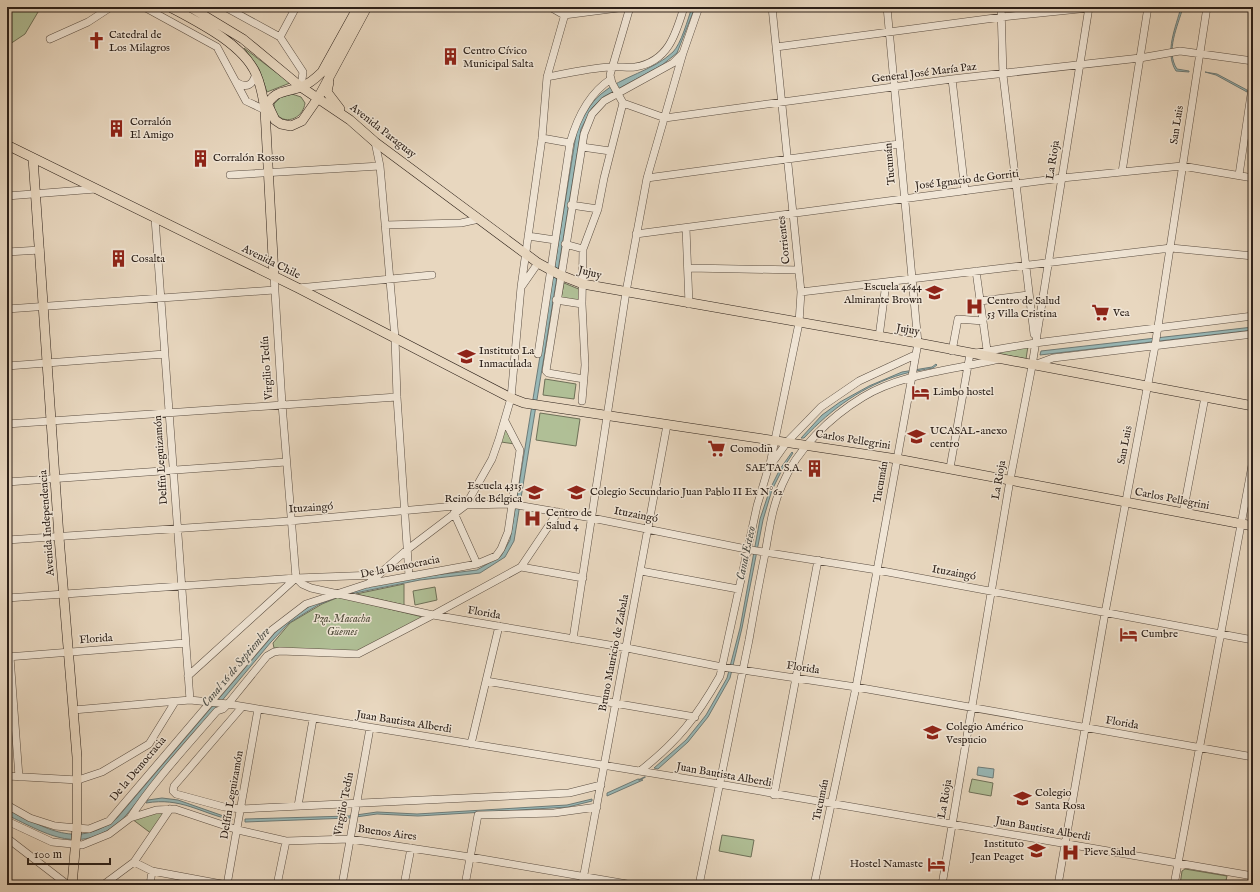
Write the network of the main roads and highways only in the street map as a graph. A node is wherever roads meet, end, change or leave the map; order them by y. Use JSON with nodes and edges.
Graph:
{"nodes":[{"id":1,"x":170,"y":7,"type":"edge"},
{"id":2,"x":190,"y":7,"type":"edge"},
{"id":3,"x":358,"y":7,"type":"edge"},
{"id":4,"x":367,"y":7,"type":"edge"},
{"id":5,"x":330,"y":77,"type":"junction"},
{"id":6,"x":301,"y":87,"type":"junction"},
{"id":7,"x":318,"y":98,"type":"junction"},
{"id":8,"x":266,"y":107,"type":"junction"},
{"id":9,"x":350,"y":120,"type":"junction"},
{"id":10,"x":7,"y":145,"type":"edge"},
{"id":11,"x":33,"y":158,"type":"junction"},
{"id":12,"x":560,"y":275,"type":"joint"},
{"id":13,"x":274,"y":276,"type":"junction"},
{"id":14,"x":1253,"y":406,"type":"edge"},
{"id":15,"x":589,"y":413,"type":"joint"},
{"id":16,"x":1253,"y":526,"type":"edge"},
{"id":17,"x":72,"y":885,"type":"edge"}],
"edges":[{"from":1,"to":8,"type":"main road"},
{"from":2,"to":6,"type":"main road","name":"Avenida Paraguay"},
{"from":3,"to":6,"type":"main road"},
{"from":4,"to":5,"type":"main road"},
{"from":5,"to":7,"type":"main road"},
{"from":5,"to":9,"type":"main road"},
{"from":6,"to":7,"type":"main road","name":"Avenida Paraguay"},
{"from":6,"to":8,"type":"main road"},
{"from":7,"to":8,"type":"main road"},
{"from":7,"to":9,"type":"main road","name":"Avenida Paraguay"},
{"from":8,"to":13,"type":"main road","name":"Virgilio Tedín"},
{"from":9,"to":12,"type":"main road","name":"Avenida Paraguay"},
{"from":10,"to":11,"type":"main road","name":"Avenida Chile"},
{"from":11,"to":13,"type":"main road","name":"Avenida Chile"},
{"from":11,"to":17,"type":"main road","name":"Avenida Independencia"},
{"from":12,"to":14,"type":"main road","name":"Jujuy"},
{"from":13,"to":15,"type":"main road","name":"Avenida Chile"},
{"from":15,"to":16,"type":"main road","name":"Carlos Pellegrini"}]}
